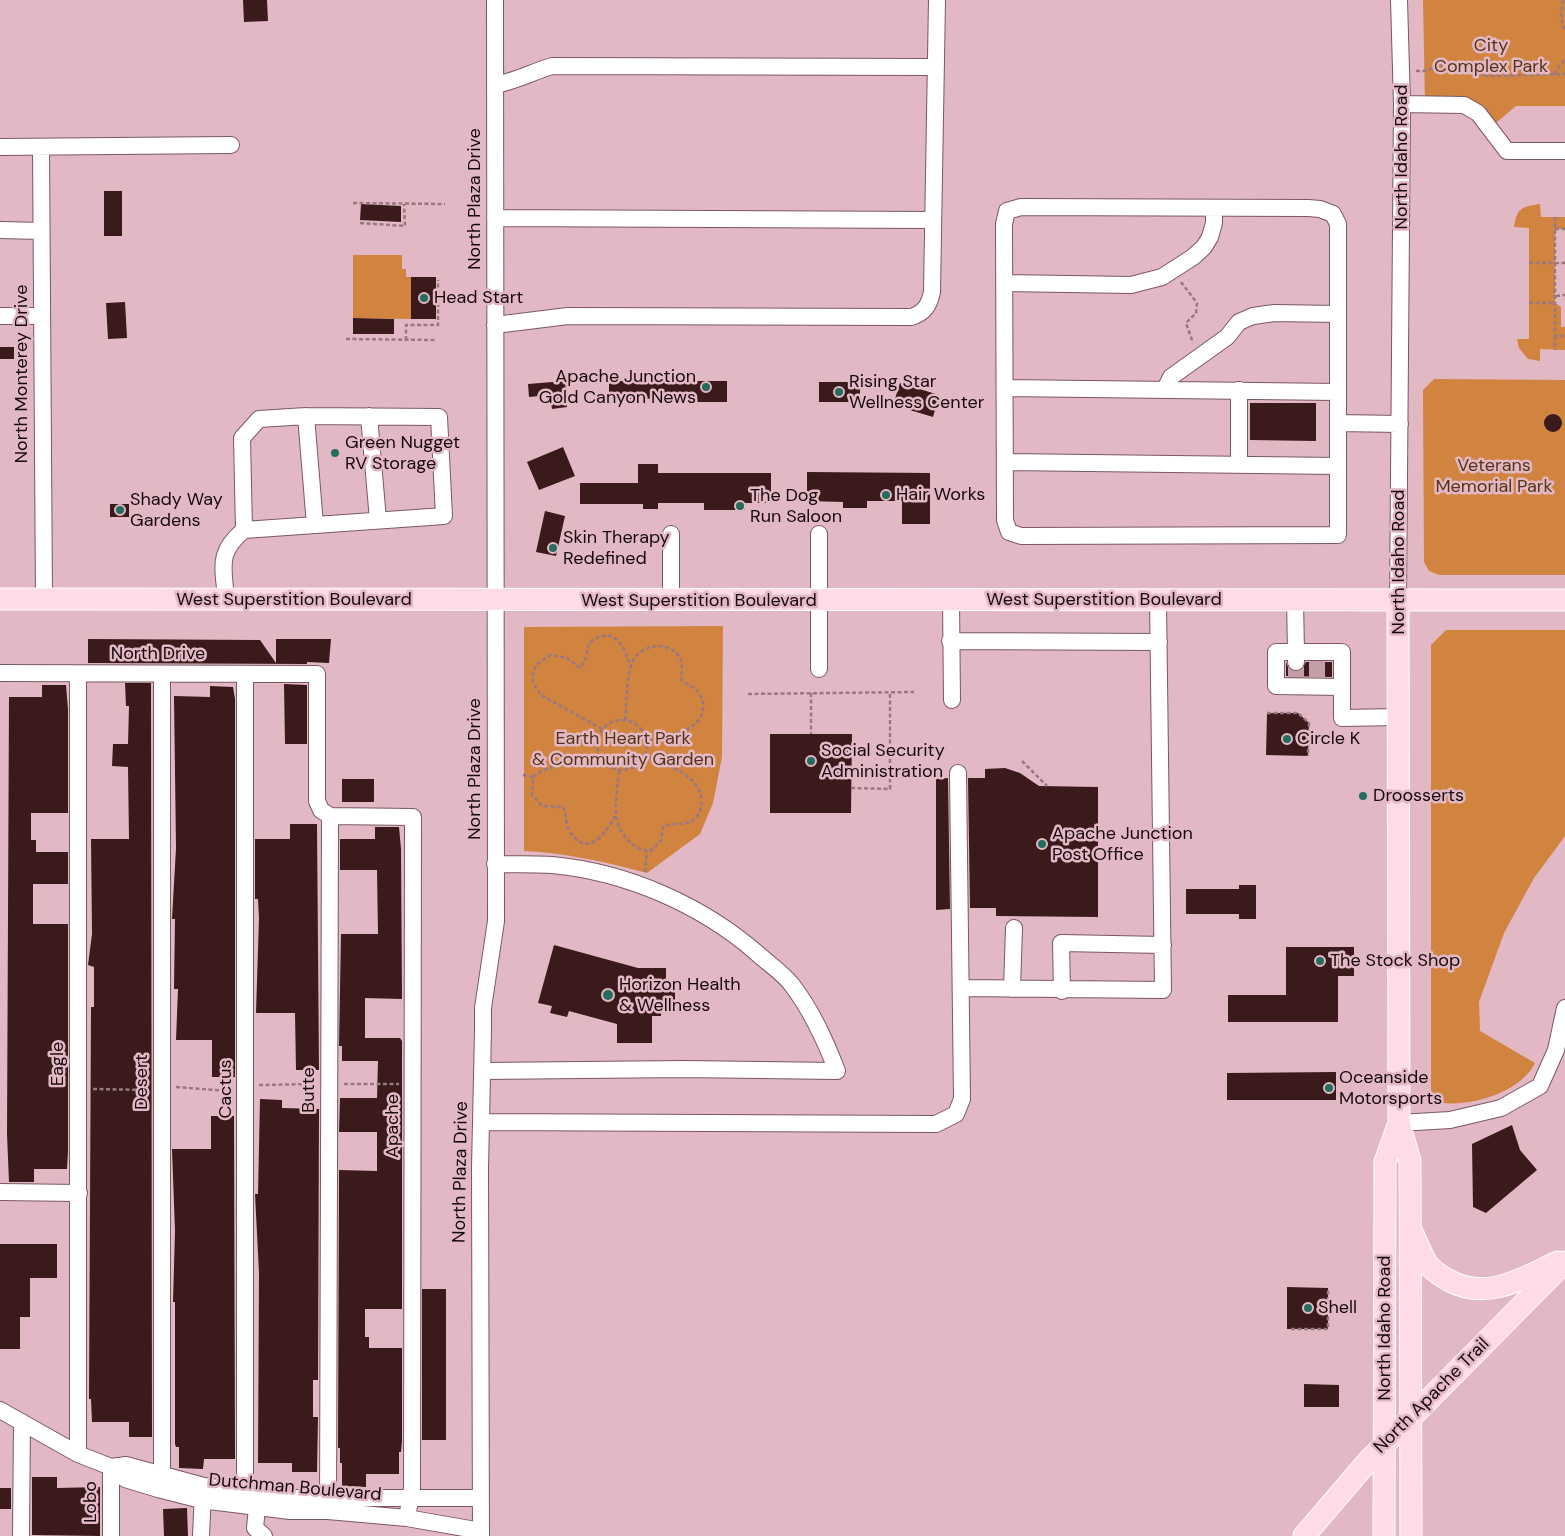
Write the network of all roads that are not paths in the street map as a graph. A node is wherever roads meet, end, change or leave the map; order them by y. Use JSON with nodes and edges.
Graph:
{"nodes":[{"id":1,"x":495,"y":0,"type":"edge"},
{"id":2,"x":937,"y":0,"type":"edge"},
{"id":3,"x":1399,"y":0,"type":"edge"},
{"id":4,"x":936,"y":67,"type":"junction"},
{"id":5,"x":495,"y":84,"type":"junction"},
{"id":6,"x":1402,"y":104,"type":"junction"},
{"id":7,"x":232,"y":145,"type":"dead end"},
{"id":8,"x":0,"y":147,"type":"edge"},
{"id":9,"x":40,"y":147,"type":"junction"},
{"id":10,"x":1565,"y":151,"type":"edge"},
{"id":11,"x":1214,"y":208,"type":"junction"},
{"id":12,"x":495,"y":218,"type":"junction"},
{"id":13,"x":933,"y":220,"type":"junction"},
{"id":14,"x":0,"y":230,"type":"edge"},
{"id":15,"x":41,"y":231,"type":"junction"},
{"id":16,"x":1004,"y":283,"type":"junction"},
{"id":17,"x":1338,"y":314,"type":"junction"},
{"id":18,"x":0,"y":316,"type":"edge"},
{"id":19,"x":42,"y":316,"type":"junction"},
{"id":20,"x":495,"y":325,"type":"junction"},
{"id":21,"x":1005,"y":388,"type":"junction"},
{"id":22,"x":1165,"y":389,"type":"junction"},
{"id":23,"x":1239,"y":390,"type":"junction"},
{"id":24,"x":1338,"y":392,"type":"junction"},
{"id":25,"x":306,"y":416,"type":"junction"},
{"id":26,"x":369,"y":416,"type":"junction"},
{"id":27,"x":1338,"y":424,"type":"junction"},
{"id":28,"x":1400,"y":424,"type":"junction"},
{"id":29,"x":1005,"y":462,"type":"junction"},
{"id":30,"x":1239,"y":464,"type":"junction"},
{"id":31,"x":1338,"y":466,"type":"junction"},
{"id":32,"x":378,"y":520,"type":"junction"},
{"id":33,"x":315,"y":525,"type":"junction"},
{"id":34,"x":244,"y":530,"type":"junction"},
{"id":35,"x":670,"y":534,"type":"dead end"},
{"id":36,"x":818,"y":534,"type":"dead end"},
{"id":37,"x":0,"y":599,"type":"edge"},
{"id":38,"x":44,"y":600,"type":"junction"},
{"id":39,"x":226,"y":600,"type":"junction"},
{"id":40,"x":819,"y":600,"type":"junction"},
{"id":41,"x":951,"y":600,"type":"junction"},
{"id":42,"x":1295,"y":600,"type":"junction"},
{"id":43,"x":1565,"y":600,"type":"edge"},
{"id":44,"x":494,"y":601,"type":"junction"},
{"id":45,"x":670,"y":601,"type":"junction"},
{"id":46,"x":1158,"y":601,"type":"junction"},
{"id":47,"x":1398,"y":601,"type":"junction"},
{"id":48,"x":950,"y":641,"type":"junction"},
{"id":49,"x":1159,"y":642,"type":"junction"},
{"id":50,"x":1296,"y":657,"type":"junction"},
{"id":51,"x":819,"y":669,"type":"dead end"},
{"id":52,"x":1317,"y":670,"type":"junction"},
{"id":53,"x":0,"y":673,"type":"edge"},
{"id":54,"x":78,"y":674,"type":"junction"},
{"id":55,"x":162,"y":674,"type":"junction"},
{"id":56,"x":246,"y":674,"type":"junction"},
{"id":57,"x":1342,"y":686,"type":"junction"},
{"id":58,"x":952,"y":700,"type":"dead end"},
{"id":59,"x":1398,"y":717,"type":"junction"},
{"id":60,"x":958,"y":773,"type":"dead end"},
{"id":61,"x":330,"y":816,"type":"junction"},
{"id":62,"x":496,"y":864,"type":"junction"},
{"id":63,"x":1014,"y":928,"type":"dead end"},
{"id":64,"x":1163,"y":945,"type":"junction"},
{"id":65,"x":961,"y":988,"type":"junction"},
{"id":66,"x":1012,"y":989,"type":"junction"},
{"id":67,"x":1062,"y":991,"type":"junction"},
{"id":68,"x":1565,"y":1008,"type":"edge"},
{"id":69,"x":482,"y":1071,"type":"junction"},
{"id":70,"x":481,"y":1122,"type":"junction"},
{"id":71,"x":1399,"y":1123,"type":"junction"},
{"id":72,"x":0,"y":1192,"type":"edge"},
{"id":73,"x":79,"y":1194,"type":"junction"},
{"id":74,"x":1410,"y":1228,"type":"junction"},
{"id":75,"x":1565,"y":1258,"type":"edge"},
{"id":76,"x":1565,"y":1262,"type":"edge"},
{"id":77,"x":0,"y":1410,"type":"edge"},
{"id":78,"x":1411,"y":1416,"type":"junction"},
{"id":79,"x":22,"y":1422,"type":"junction"},
{"id":80,"x":1384,"y":1444,"type":"junction"},
{"id":81,"x":78,"y":1454,"type":"junction"},
{"id":82,"x":111,"y":1468,"type":"junction"},
{"id":83,"x":160,"y":1483,"type":"junction"},
{"id":84,"x":203,"y":1493,"type":"junction"},
{"id":85,"x":410,"y":1498,"type":"junction"},
{"id":86,"x":480,"y":1498,"type":"junction"},
{"id":87,"x":251,"y":1500,"type":"junction"},
{"id":88,"x":328,"y":1505,"type":"junction"},
{"id":89,"x":407,"y":1518,"type":"junction"},
{"id":90,"x":259,"y":1534,"type":"edge"},
{"id":91,"x":481,"y":1534,"type":"edge"},
{"id":92,"x":22,"y":1536,"type":"edge"},
{"id":93,"x":111,"y":1536,"type":"edge"},
{"id":94,"x":201,"y":1536,"type":"edge"},
{"id":95,"x":1304,"y":1536,"type":"edge"},
{"id":96,"x":1384,"y":1536,"type":"edge"},
{"id":97,"x":1411,"y":1536,"type":"edge"}],
"edges":[{"from":1,"to":5,"type":"street","name":"North Plaza Drive"},
{"from":2,"to":4,"type":"street"},
{"from":3,"to":6,"type":"street","name":"North Idaho Road"},
{"from":4,"to":5,"type":"street"},
{"from":4,"to":13,"type":"street"},
{"from":5,"to":12,"type":"street","name":"North Plaza Drive"},
{"from":6,"to":10,"type":"street"},
{"from":6,"to":28,"type":"street","name":"North Idaho Road"},
{"from":7,"to":9,"type":"street"},
{"from":8,"to":9,"type":"street"},
{"from":9,"to":15,"type":"street","name":"North Monterey Drive"},
{"from":11,"to":16,"type":"street"},
{"from":11,"to":16,"type":"street"},
{"from":11,"to":17,"type":"street"},
{"from":12,"to":13,"type":"street"},
{"from":12,"to":20,"type":"street","name":"North Plaza Drive"},
{"from":13,"to":20,"type":"street"},
{"from":14,"to":15,"type":"street"},
{"from":15,"to":19,"type":"street","name":"North Monterey Drive"},
{"from":16,"to":21,"type":"street"},
{"from":17,"to":22,"type":"street"},
{"from":17,"to":24,"type":"street"},
{"from":18,"to":19,"type":"street"},
{"from":19,"to":38,"type":"street","name":"North Monterey Drive"},
{"from":20,"to":44,"type":"street","name":"North Plaza Drive"},
{"from":21,"to":22,"type":"street"},
{"from":21,"to":29,"type":"street"},
{"from":22,"to":23,"type":"street"},
{"from":23,"to":24,"type":"street"},
{"from":23,"to":30,"type":"street"},
{"from":24,"to":27,"type":"street"},
{"from":25,"to":26,"type":"street"},
{"from":25,"to":33,"type":"street"},
{"from":25,"to":34,"type":"street"},
{"from":26,"to":32,"type":"street"},
{"from":26,"to":32,"type":"street"},
{"from":27,"to":28,"type":"street"},
{"from":27,"to":31,"type":"street"},
{"from":28,"to":47,"type":"street","name":"North Idaho Road"},
{"from":29,"to":30,"type":"street"},
{"from":29,"to":31,"type":"street"},
{"from":30,"to":31,"type":"street"},
{"from":32,"to":33,"type":"street"},
{"from":33,"to":34,"type":"street"},
{"from":34,"to":39,"type":"street"},
{"from":35,"to":45,"type":"street"},
{"from":36,"to":40,"type":"street"},
{"from":37,"to":38,"type":"main road","name":"West Superstition Boulevard"},
{"from":38,"to":39,"type":"main road","name":"West Superstition Boulevard"},
{"from":39,"to":44,"type":"main road","name":"West Superstition Boulevard"},
{"from":40,"to":41,"type":"main road","name":"West Superstition Boulevard"},
{"from":40,"to":45,"type":"main road","name":"West Superstition Boulevard"},
{"from":40,"to":51,"type":"street"},
{"from":41,"to":46,"type":"main road","name":"West Superstition Boulevard"},
{"from":41,"to":48,"type":"street"},
{"from":42,"to":46,"type":"main road","name":"West Superstition Boulevard"},
{"from":42,"to":47,"type":"main road","name":"West Superstition Boulevard"},
{"from":42,"to":50,"type":"street"},
{"from":43,"to":47,"type":"main road","name":"West Superstition Boulevard"},
{"from":44,"to":45,"type":"main road","name":"West Superstition Boulevard"},
{"from":44,"to":62,"type":"street","name":"North Plaza Drive"},
{"from":46,"to":49,"type":"street"},
{"from":47,"to":59,"type":"main road","name":"North Idaho Road"},
{"from":48,"to":49,"type":"street"},
{"from":48,"to":58,"type":"street"},
{"from":49,"to":64,"type":"street"},
{"from":50,"to":52,"type":"street"},
{"from":50,"to":52,"type":"street"},
{"from":52,"to":57,"type":"street"},
{"from":52,"to":57,"type":"street"},
{"from":53,"to":54,"type":"street","name":"North Drive"},
{"from":54,"to":55,"type":"street","name":"North Drive"},
{"from":54,"to":73,"type":"street","name":"Eagle"},
{"from":55,"to":56,"type":"street","name":"North Drive"},
{"from":55,"to":83,"type":"street","name":"Desert"},
{"from":56,"to":61,"type":"street","name":"North Drive"},
{"from":56,"to":87,"type":"street","name":"Cactus"},
{"from":57,"to":59,"type":"street"},
{"from":59,"to":71,"type":"main road","name":"North Idaho Road"},
{"from":60,"to":65,"type":"street"},
{"from":61,"to":85,"type":"street","name":"Apache"},
{"from":61,"to":88,"type":"street","name":"Butte"},
{"from":62,"to":69,"type":"street","name":"North Plaza Drive"},
{"from":62,"to":69,"type":"street"},
{"from":63,"to":66,"type":"street"},
{"from":64,"to":67,"type":"street"},
{"from":64,"to":67,"type":"street"},
{"from":65,"to":66,"type":"street"},
{"from":65,"to":70,"type":"street"},
{"from":66,"to":67,"type":"street"},
{"from":68,"to":71,"type":"street"},
{"from":69,"to":70,"type":"street","name":"North Plaza Drive"},
{"from":70,"to":86,"type":"street","name":"North Plaza Drive"},
{"from":71,"to":74,"type":"main road","name":"North Idaho Road"},
{"from":71,"to":80,"type":"main road","name":"North Idaho Road"},
{"from":72,"to":73,"type":"street"},
{"from":73,"to":81,"type":"street","name":"Eagle"},
{"from":74,"to":75,"type":"main road"},
{"from":74,"to":78,"type":"main road","name":"North Idaho Road"},
{"from":76,"to":78,"type":"main road","name":"North Apache Trail"},
{"from":77,"to":79,"type":"street","name":"Dutchman Boulevard"},
{"from":78,"to":80,"type":"main road","name":"North Apache Trail"},
{"from":78,"to":97,"type":"main road","name":"North Idaho Road"},
{"from":79,"to":81,"type":"street","name":"Dutchman Boulevard"},
{"from":79,"to":92,"type":"street"},
{"from":80,"to":95,"type":"main road","name":"North Apache Trail"},
{"from":80,"to":96,"type":"main road","name":"North Idaho Road"},
{"from":81,"to":82,"type":"street","name":"Dutchman Boulevard"},
{"from":82,"to":83,"type":"street","name":"Dutchman Boulevard"},
{"from":82,"to":93,"type":"street","name":"Lobo"},
{"from":83,"to":84,"type":"street","name":"Dutchman Boulevard"},
{"from":84,"to":87,"type":"street","name":"Dutchman Boulevard"},
{"from":84,"to":94,"type":"street"},
{"from":85,"to":86,"type":"street","name":"Dutchman Boulevard"},
{"from":85,"to":88,"type":"street","name":"Dutchman Boulevard"},
{"from":85,"to":89,"type":"street","name":"Apache"},
{"from":86,"to":91,"type":"street","name":"North Plaza Drive"},
{"from":87,"to":88,"type":"street","name":"Dutchman Boulevard"},
{"from":87,"to":90,"type":"street","name":"Cactus"},
{"from":88,"to":89,"type":"street","name":"Dutchman Boulevard"},
{"from":89,"to":91,"type":"street","name":"Dutchman Boulevard"}]}
